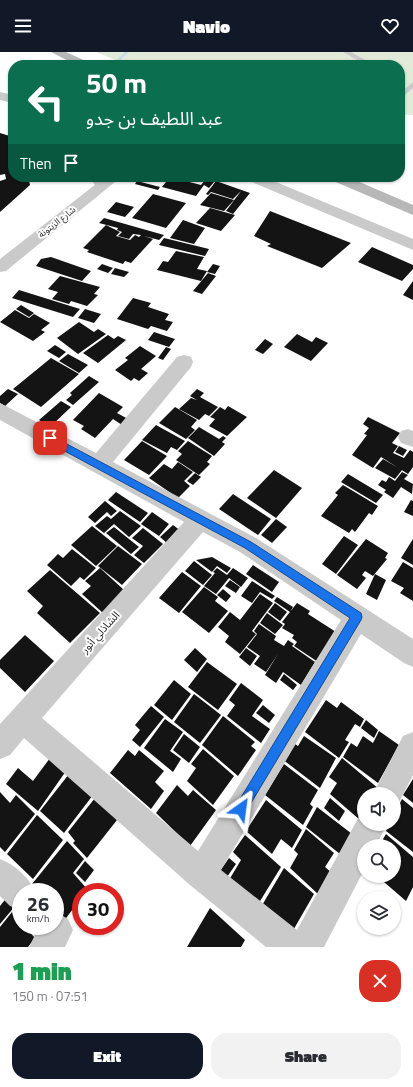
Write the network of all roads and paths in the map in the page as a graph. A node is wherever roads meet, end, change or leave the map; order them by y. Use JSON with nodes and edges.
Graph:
{"nodes":[{"id":1,"x":57,"y":52,"type":"edge"},
{"id":2,"x":346,"y":52,"type":"edge"},
{"id":3,"x":75,"y":60,"type":"edge"},
{"id":4,"x":361,"y":60,"type":"edge"},
{"id":5,"x":413,"y":84,"type":"edge"},
{"id":6,"x":405,"y":92,"type":"edge"},
{"id":7,"x":97,"y":182,"type":"edge"},
{"id":8,"x":264,"y":182,"type":"edge"},
{"id":9,"x":348,"y":182,"type":"edge"},
{"id":10,"x":413,"y":210,"type":"edge"},
{"id":11,"x":413,"y":245,"type":"edge"},
{"id":12,"x":0,"y":267,"type":"edge"},
{"id":13,"x":184,"y":362,"type":"dead end"},
{"id":14,"x":0,"y":411,"type":"edge"},
{"id":15,"x":98,"y":465,"type":"junction"},
{"id":16,"x":200,"y":520,"type":"junction"},
{"id":17,"x":357,"y":617,"type":"junction"},
{"id":18,"x":413,"y":654,"type":"edge"},
{"id":19,"x":23,"y":719,"type":"junction"},
{"id":20,"x":0,"y":745,"type":"edge"},
{"id":21,"x":413,"y":746,"type":"edge"},
{"id":22,"x":392,"y":787,"type":"edge"},
{"id":23,"x":368,"y":831,"type":"edge"},
{"id":24,"x":0,"y":874,"type":"edge"},
{"id":25,"x":201,"y":874,"type":"junction"},
{"id":26,"x":12,"y":886,"type":"edge"},
{"id":27,"x":53,"y":935,"type":"edge"},
{"id":28,"x":45,"y":947,"type":"edge"},
{"id":29,"x":292,"y":947,"type":"edge"},
{"id":30,"x":306,"y":947,"type":"edge"}],
"edges":[{"from":1,"to":3,"type":"main road"},
{"from":2,"to":4,"type":"lane"},
{"from":5,"to":6,"type":"lane"},
{"from":7,"to":12,"type":"street","name":"شارع الزيتونة"},
{"from":8,"to":11,"type":"street"},
{"from":9,"to":10,"type":"main road"},
{"from":13,"to":15,"type":"street"},
{"from":14,"to":15,"type":"street"},
{"from":15,"to":16,"type":"street"},
{"from":16,"to":17,"type":"street"},
{"from":16,"to":19,"type":"street","name":"الشاذلي أنور"},
{"from":17,"to":18,"type":"street"},
{"from":17,"to":25,"type":"street"},
{"from":19,"to":20,"type":"street","name":"الشاذلي أنور"},
{"from":19,"to":25,"type":"street"},
{"from":21,"to":22,"type":"street"},
{"from":23,"to":30,"type":"street"},
{"from":24,"to":26,"type":"street"},
{"from":25,"to":29,"type":"street"},
{"from":27,"to":28,"type":"street"}]}
